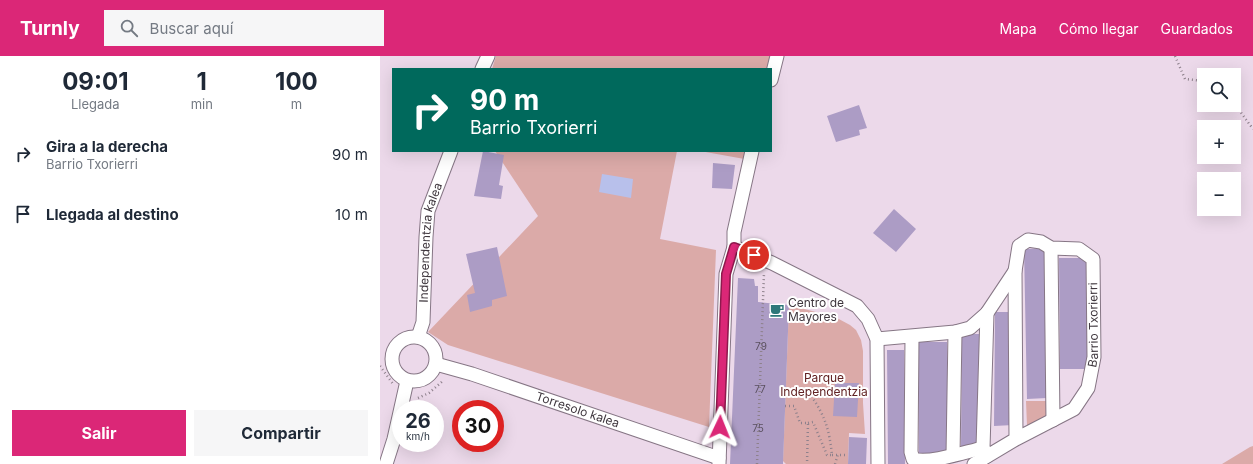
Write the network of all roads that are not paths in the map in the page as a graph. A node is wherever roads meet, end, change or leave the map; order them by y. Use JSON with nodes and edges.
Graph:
{"nodes":[{"id":1,"x":488,"y":56,"type":"edge"},
{"id":2,"x":778,"y":56,"type":"edge"},
{"id":3,"x":482,"y":68,"type":"edge"},
{"id":4,"x":772,"y":77,"type":"edge"},
{"id":5,"x":451,"y":152,"type":"edge"},
{"id":6,"x":752,"y":152,"type":"edge"},
{"id":7,"x":734,"y":247,"type":"junction"},
{"id":8,"x":1051,"y":248,"type":"junction"},
{"id":9,"x":1015,"y":271,"type":"junction"},
{"id":10,"x":987,"y":313,"type":"junction"},
{"id":11,"x":955,"y":332,"type":"junction"},
{"id":12,"x":418,"y":337,"type":"junction"},
{"id":13,"x":912,"y":337,"type":"junction"},
{"id":14,"x":877,"y":339,"type":"junction"},
{"id":15,"x":386,"y":358,"type":"edge"},
{"id":16,"x":436,"y":364,"type":"junction"},
{"id":17,"x":407,"y":381,"type":"junction"},
{"id":18,"x":1053,"y":420,"type":"junction"},
{"id":19,"x":1016,"y":439,"type":"junction"},
{"id":20,"x":985,"y":452,"type":"junction"},
{"id":21,"x":953,"y":455,"type":"junction"},
{"id":22,"x":719,"y":461,"type":"edge"},
{"id":23,"x":386,"y":464,"type":"edge"},
{"id":24,"x":878,"y":464,"type":"edge"},
{"id":25,"x":974,"y":464,"type":"edge"}],
"edges":[{"from":1,"to":3,"type":"street"},
{"from":2,"to":4,"type":"street"},
{"from":5,"to":12,"type":"street","name":"Independentzia kalea"},
{"from":6,"to":7,"type":"street"},
{"from":7,"to":14,"type":"street"},
{"from":7,"to":22,"type":"street"},
{"from":8,"to":9,"type":"street","name":"Barrio Txorierri"},
{"from":8,"to":18,"type":"street"},
{"from":8,"to":18,"type":"street","name":"Barrio Txorierri"},
{"from":9,"to":10,"type":"street","name":"Barrio Txorierri"},
{"from":9,"to":19,"type":"street","name":"Barrio Txorierri"},
{"from":10,"to":11,"type":"street","name":"Barrio Txorierri"},
{"from":10,"to":20,"type":"street"},
{"from":11,"to":13,"type":"street","name":"Barrio Txorierri"},
{"from":11,"to":21,"type":"street"},
{"from":12,"to":15,"type":"street"},
{"from":12,"to":16,"type":"street"},
{"from":13,"to":14,"type":"street","name":"Barrio Txorierri"},
{"from":13,"to":21,"type":"street","name":"Barrio Txorierri"},
{"from":14,"to":24,"type":"street"},
{"from":15,"to":17,"type":"street"},
{"from":16,"to":17,"type":"street"},
{"from":16,"to":22,"type":"street","name":"Torresolo kalea"},
{"from":17,"to":23,"type":"street"},
{"from":18,"to":19,"type":"street","name":"Barrio Txorierri"},
{"from":19,"to":20,"type":"street","name":"Barrio Txorierri"},
{"from":20,"to":21,"type":"street","name":"Barrio Txorierri"},
{"from":20,"to":25,"type":"street","name":"Barrio Txorierri"}]}
